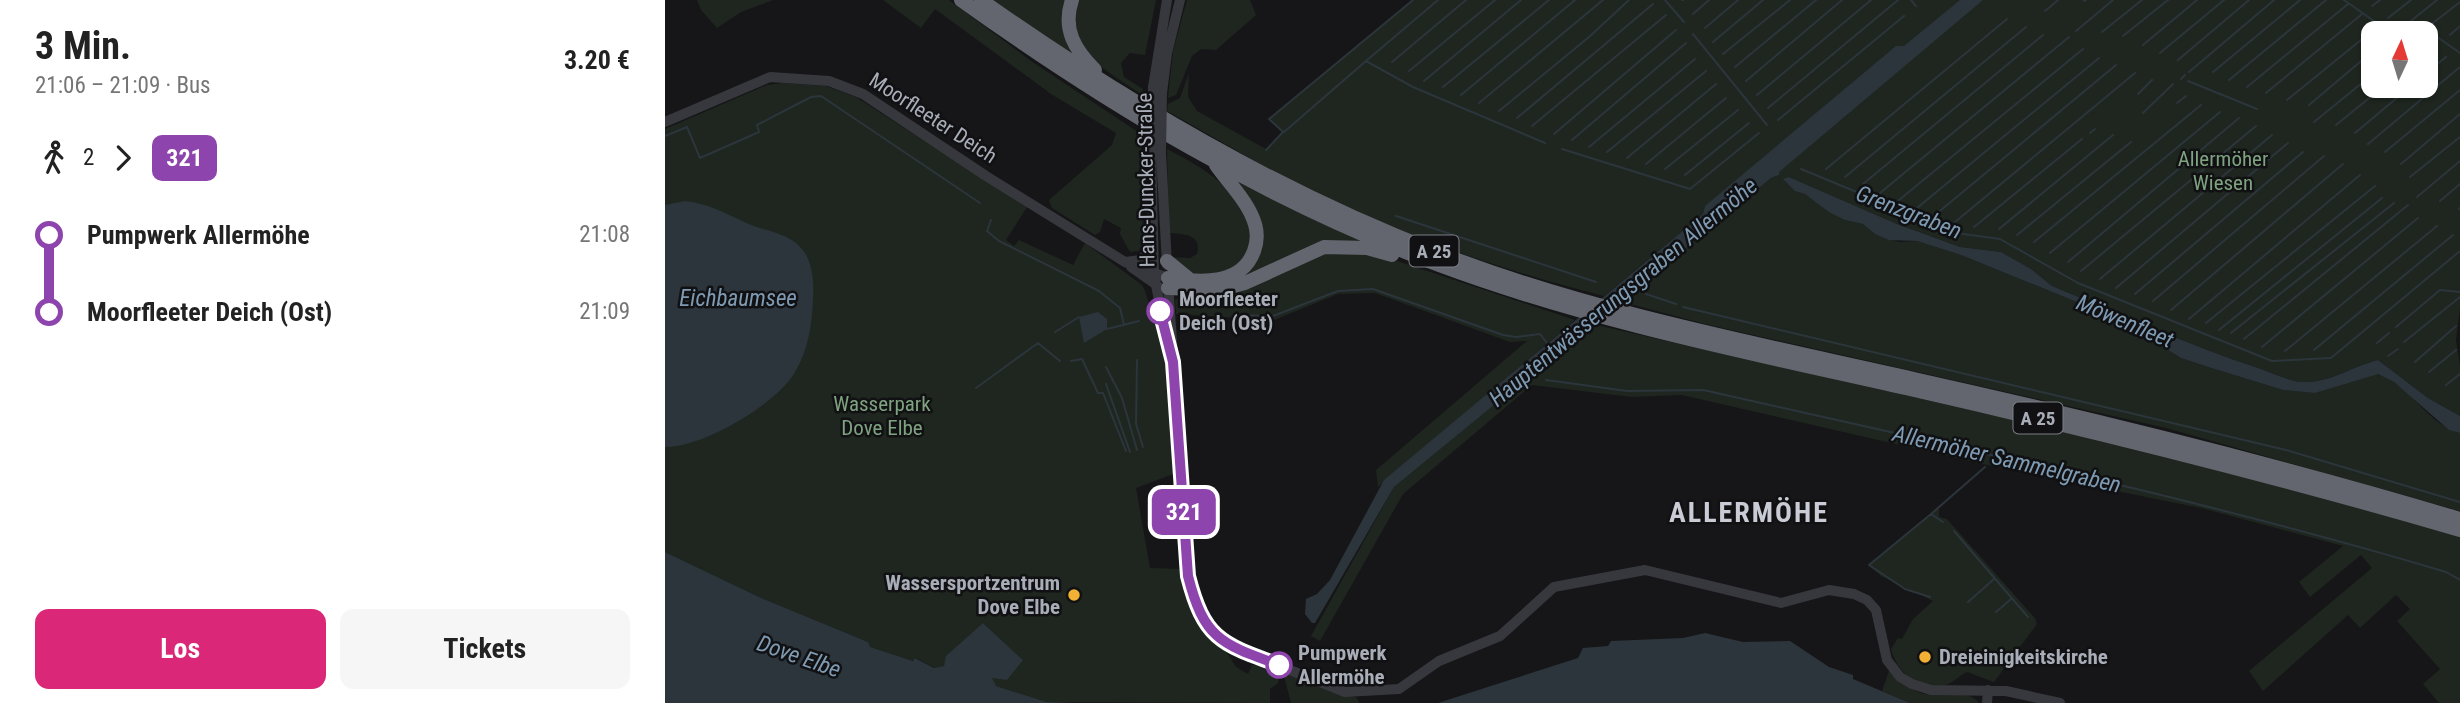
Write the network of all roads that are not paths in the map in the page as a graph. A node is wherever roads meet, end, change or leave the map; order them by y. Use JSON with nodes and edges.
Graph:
{"nodes":[{"id":1,"x":961,"y":0,"type":"edge"},
{"id":2,"x":981,"y":0,"type":"edge"},
{"id":3,"x":1072,"y":0,"type":"edge"},
{"id":4,"x":1167,"y":0,"type":"edge"},
{"id":5,"x":1180,"y":0,"type":"edge"},
{"id":6,"x":1158,"y":90,"type":"junction"},
{"id":7,"x":1117,"y":91,"type":"junction"},
{"id":8,"x":665,"y":122,"type":"edge"},
{"id":9,"x":1156,"y":151,"type":"junction"},
{"id":10,"x":1213,"y":161,"type":"junction"},
{"id":11,"x":1153,"y":249,"type":"junction"},
{"id":12,"x":1167,"y":261,"type":"junction"},
{"id":13,"x":1125,"y":262,"type":"junction"},
{"id":14,"x":1438,"y":265,"type":"junction"},
{"id":15,"x":1161,"y":281,"type":"junction"},
{"id":16,"x":1193,"y":281,"type":"junction"},
{"id":17,"x":1573,"y":303,"type":"junction"},
{"id":18,"x":1618,"y":315,"type":"junction"},
{"id":19,"x":2460,"y":519,"type":"edge"},
{"id":20,"x":2460,"y":530,"type":"edge"},
{"id":21,"x":1988,"y":690,"type":"junction"},
{"id":22,"x":1987,"y":703,"type":"edge"},
{"id":23,"x":2060,"y":703,"type":"edge"}],
"edges":[{"from":1,"to":10,"type":"highway","number":"A 25"},
{"from":2,"to":7,"type":"highway","number":"A 25"},
{"from":3,"to":7,"type":"highway"},
{"from":4,"to":6,"type":"street","name":"Hans-Duncker-Straße"},
{"from":5,"to":6,"type":"street","name":"Hans-Duncker-Straße"},
{"from":6,"to":9,"type":"street","name":"Hans-Duncker-Straße","bridge":true},
{"from":7,"to":17,"type":"highway","number":"A 25"},
{"from":8,"to":13,"type":"street","name":"Moorfleeter Deich"},
{"from":9,"to":11,"type":"street","name":"Hans-Duncker-Straße"},
{"from":9,"to":12,"type":"street","name":"Hans-Duncker-Straße"},
{"from":10,"to":14,"type":"highway","number":"A 25"},
{"from":10,"to":16,"type":"highway"},
{"from":11,"to":13,"type":"street"},
{"from":11,"to":15,"type":"street","name":"Hans-Duncker-Straße"},
{"from":12,"to":15,"type":"street","name":"Hans-Duncker-Straße"},
{"from":12,"to":16,"type":"highway"},
{"from":13,"to":15,"type":"street","name":"Moorfleeter Deich"},
{"from":14,"to":15,"type":"highway"},
{"from":14,"to":17,"type":"highway","number":"A 25"},
{"from":15,"to":16,"type":"highway"},
{"from":15,"to":21,"type":"street"},
{"from":17,"to":18,"type":"highway","number":"A 25"},
{"from":18,"to":19,"type":"highway","number":"A 25"},
{"from":18,"to":20,"type":"highway","number":"A 25"},
{"from":21,"to":22,"type":"street"},
{"from":21,"to":23,"type":"street"}]}
